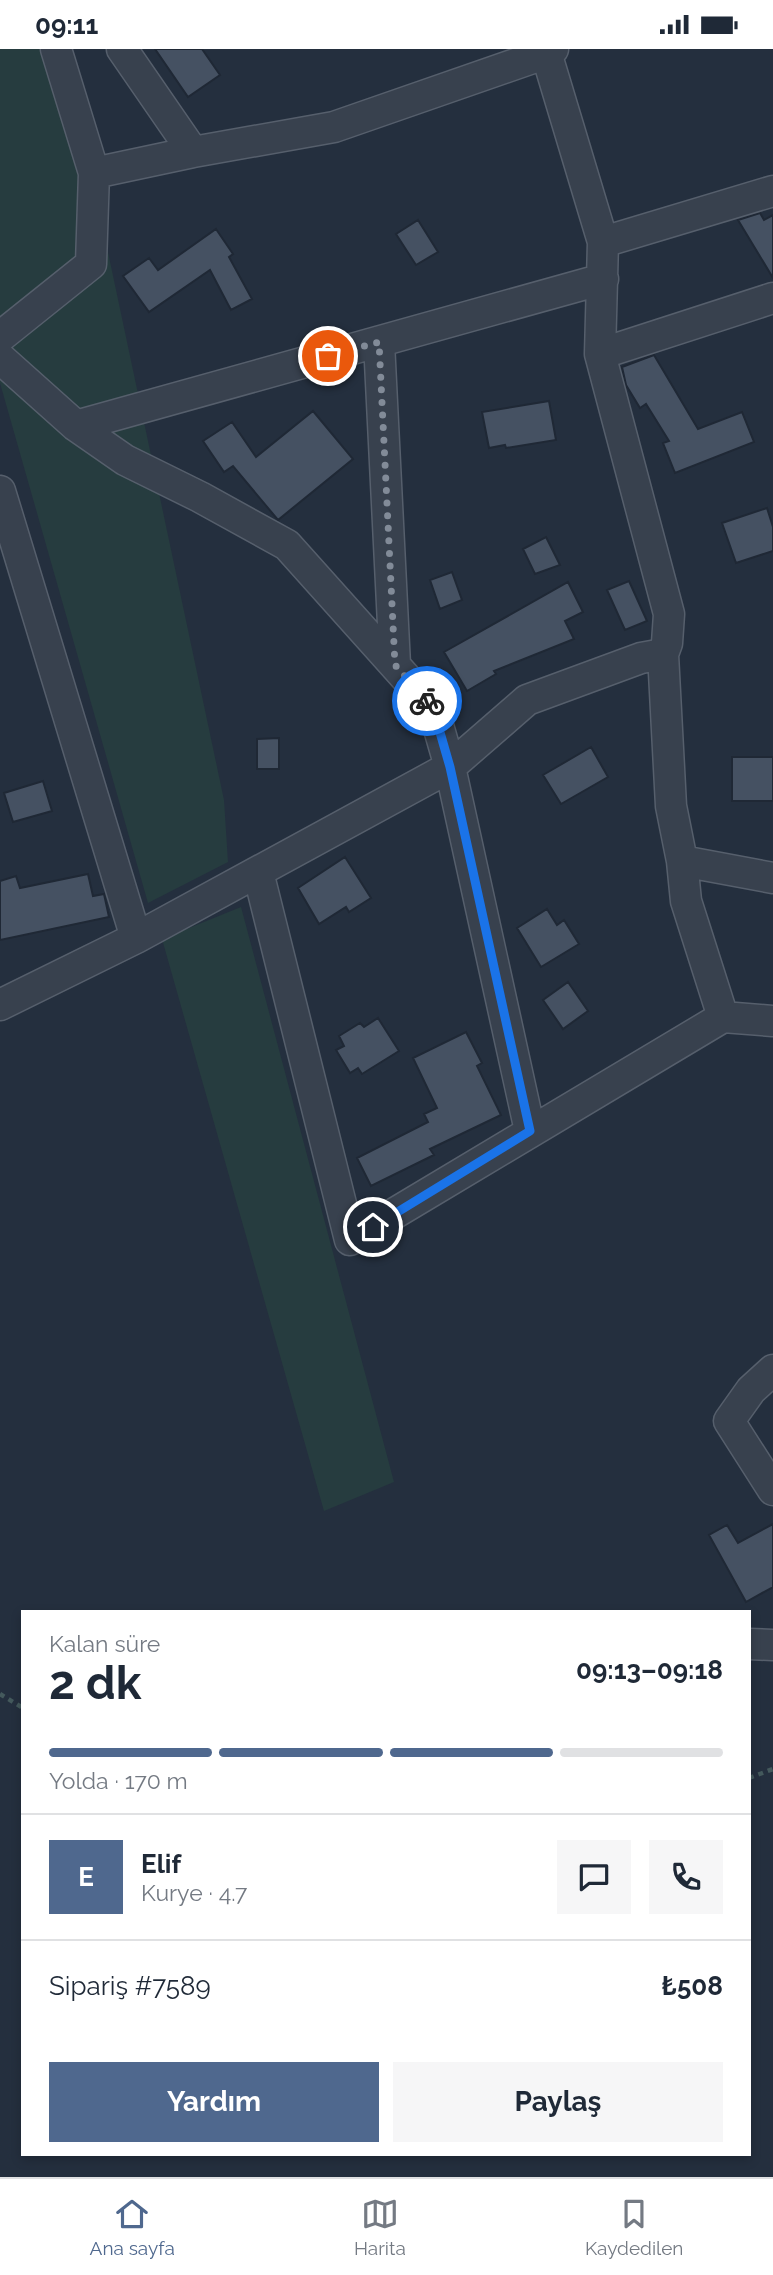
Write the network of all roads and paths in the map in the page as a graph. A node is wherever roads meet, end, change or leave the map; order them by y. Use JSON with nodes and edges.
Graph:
{"nodes":[{"id":1,"x":56,"y":49,"type":"edge"},
{"id":2,"x":122,"y":49,"type":"edge"},
{"id":3,"x":548,"y":50,"type":"edge"},
{"id":4,"x":193,"y":152,"type":"junction"},
{"id":5,"x":94,"y":173,"type":"junction"},
{"id":6,"x":773,"y":191,"type":"edge"},
{"id":7,"x":603,"y":242,"type":"junction"},
{"id":8,"x":603,"y":279,"type":"junction"},
{"id":9,"x":773,"y":298,"type":"edge"},
{"id":10,"x":0,"y":337,"type":"edge"},
{"id":11,"x":379,"y":342,"type":"junction"},
{"id":12,"x":600,"y":354,"type":"junction"},
{"id":13,"x":0,"y":358,"type":"edge"},
{"id":14,"x":76,"y":426,"type":"junction"},
{"id":15,"x":0,"y":491,"type":"edge"},
{"id":16,"x":663,"y":654,"type":"junction"},
{"id":17,"x":395,"y":665,"type":"junction"},
{"id":18,"x":450,"y":767,"type":"junction"},
{"id":19,"x":682,"y":861,"type":"junction"},
{"id":20,"x":258,"y":872,"type":"junction"},
{"id":21,"x":773,"y":878,"type":"edge"},
{"id":22,"x":136,"y":938,"type":"junction"},
{"id":23,"x":0,"y":1005,"type":"edge"},
{"id":24,"x":723,"y":1017,"type":"junction"},
{"id":25,"x":773,"y":1021,"type":"edge"},
{"id":26,"x":530,"y":1131,"type":"junction"},
{"id":27,"x":773,"y":1370,"type":"edge"},
{"id":28,"x":773,"y":1490,"type":"edge"},
{"id":29,"x":751,"y":1644,"type":"edge"},
{"id":30,"x":773,"y":1645,"type":"edge"},
{"id":31,"x":0,"y":1694,"type":"edge"},
{"id":32,"x":21,"y":1707,"type":"edge"},
{"id":33,"x":773,"y":1769,"type":"edge"},
{"id":34,"x":751,"y":1777,"type":"edge"}],
"edges":[{"from":1,"to":5,"type":"street"},
{"from":2,"to":4,"type":"street"},
{"from":3,"to":4,"type":"street"},
{"from":3,"to":7,"type":"street"},
{"from":4,"to":5,"type":"street"},
{"from":5,"to":10,"type":"street"},
{"from":6,"to":7,"type":"street"},
{"from":7,"to":8,"type":"street"},
{"from":8,"to":11,"type":"street"},
{"from":8,"to":12,"type":"street"},
{"from":9,"to":12,"type":"street"},
{"from":11,"to":14,"type":"street"},
{"from":11,"to":17,"type":"street"},
{"from":12,"to":16,"type":"street"},
{"from":13,"to":14,"type":"street"},
{"from":14,"to":17,"type":"street"},
{"from":15,"to":22,"type":"street"},
{"from":16,"to":18,"type":"street"},
{"from":16,"to":19,"type":"street"},
{"from":17,"to":18,"type":"street"},
{"from":18,"to":20,"type":"street"},
{"from":18,"to":26,"type":"street"},
{"from":19,"to":21,"type":"street"},
{"from":19,"to":24,"type":"street"},
{"from":20,"to":22,"type":"street"},
{"from":20,"to":26,"type":"street"},
{"from":22,"to":23,"type":"street"},
{"from":24,"to":25,"type":"street"},
{"from":24,"to":26,"type":"street"},
{"from":27,"to":28,"type":"street"},
{"from":29,"to":30,"type":"street"},
{"from":31,"to":32,"type":"path"},
{"from":33,"to":34,"type":"path"}]}
